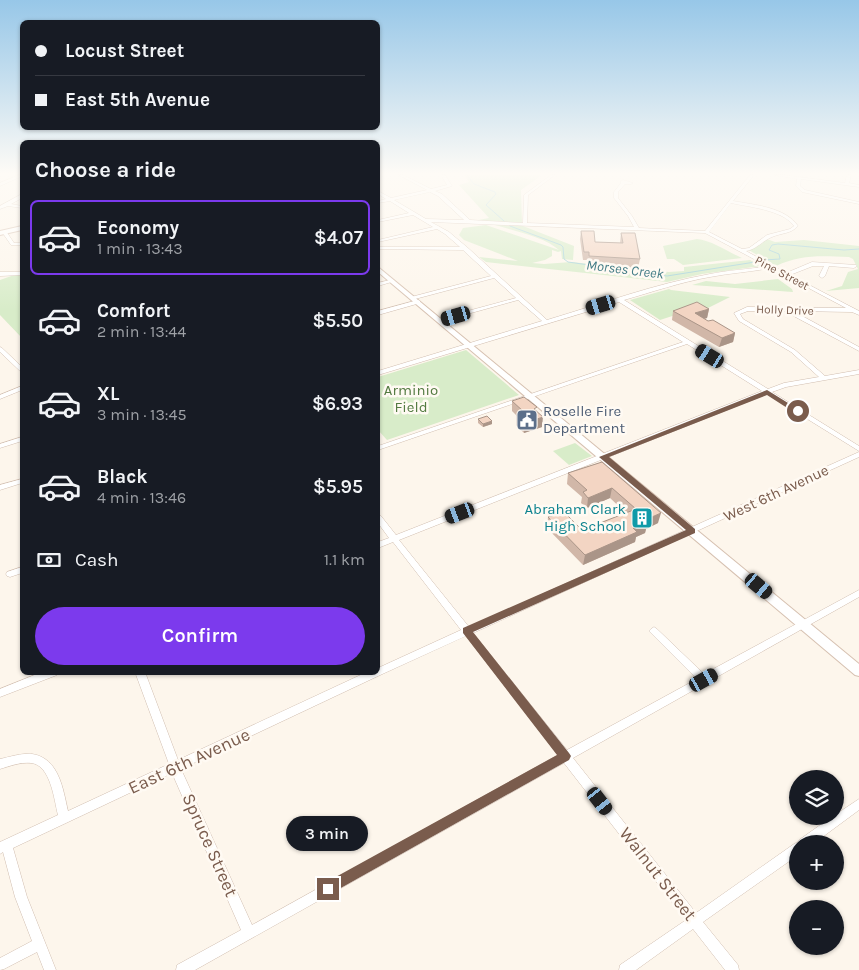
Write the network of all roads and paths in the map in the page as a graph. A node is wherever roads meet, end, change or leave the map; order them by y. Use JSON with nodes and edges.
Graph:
{"nodes":[{"id":1,"x":426,"y":220,"type":"edge"},
{"id":2,"x":437,"y":220,"type":"edge"},
{"id":3,"x":524,"y":220,"type":"edge"},
{"id":4,"x":632,"y":220,"type":"edge"},
{"id":5,"x":716,"y":220,"type":"edge"},
{"id":6,"x":793,"y":220,"type":"edge"},
{"id":7,"x":468,"y":221,"type":"joint"},
{"id":8,"x":524,"y":224,"type":"junction"},
{"id":9,"x":438,"y":227,"type":"junction"},
{"id":10,"x":20,"y":228,"type":"edge"},
{"id":11,"x":637,"y":229,"type":"junction"},
{"id":12,"x":706,"y":232,"type":"junction"},
{"id":13,"x":2,"y":233,"type":"edge"},
{"id":14,"x":380,"y":241,"type":"edge"},
{"id":15,"x":20,"y":244,"type":"edge"},
{"id":16,"x":380,"y":248,"type":"edge"},
{"id":17,"x":466,"y":249,"type":"junction"},
{"id":18,"x":740,"y":251,"type":"junction"},
{"id":19,"x":827,"y":264,"type":"junction"},
{"id":20,"x":854,"y":266,"type":"dead end"},
{"id":21,"x":770,"y":267,"type":"junction"},
{"id":22,"x":380,"y":272,"type":"edge"},
{"id":23,"x":0,"y":274,"type":"edge"},
{"id":24,"x":20,"y":274,"type":"edge"},
{"id":25,"x":785,"y":274,"type":"junction"},
{"id":26,"x":496,"y":276,"type":"junction"},
{"id":27,"x":822,"y":276,"type":"dead end"},
{"id":28,"x":392,"y":281,"type":"junction"},
{"id":29,"x":380,"y":284,"type":"edge"},
{"id":30,"x":520,"y":298,"type":"junction"},
{"id":31,"x":415,"y":300,"type":"junction"},
{"id":32,"x":620,"y":300,"type":"junction"},
{"id":33,"x":787,"y":311,"type":"junction"},
{"id":34,"x":380,"y":312,"type":"edge"},
{"id":35,"x":856,"y":312,"type":"edge"},
{"id":36,"x":440,"y":320,"type":"junction"},
{"id":37,"x":546,"y":322,"type":"junction"},
{"id":38,"x":687,"y":342,"type":"junction"},
{"id":39,"x":470,"y":345,"type":"junction"},
{"id":40,"x":0,"y":349,"type":"edge"},
{"id":41,"x":859,"y":349,"type":"edge"},
{"id":42,"x":20,"y":368,"type":"edge"},
{"id":43,"x":380,"y":372,"type":"edge"},
{"id":44,"x":859,"y":372,"type":"edge"},
{"id":45,"x":824,"y":378,"type":"junction"},
{"id":46,"x":20,"y":389,"type":"edge"},
{"id":47,"x":767,"y":392,"type":"junction"},
{"id":48,"x":529,"y":396,"type":"junction"},
{"id":49,"x":0,"y":397,"type":"edge"},
{"id":50,"x":20,"y":439,"type":"edge"},
{"id":51,"x":2,"y":443,"type":"edge"},
{"id":52,"x":380,"y":447,"type":"edge"},
{"id":53,"x":859,"y":449,"type":"edge"},
{"id":54,"x":859,"y":454,"type":"edge"},
{"id":55,"x":603,"y":457,"type":"junction"},
{"id":56,"x":20,"y":482,"type":"edge"},
{"id":57,"x":0,"y":488,"type":"edge"},
{"id":58,"x":380,"y":521,"type":"edge"},
{"id":59,"x":692,"y":531,"type":"junction"},
{"id":60,"x":394,"y":539,"type":"junction"},
{"id":61,"x":380,"y":544,"type":"edge"},
{"id":62,"x":20,"y":571,"type":"edge"},
{"id":63,"x":10,"y":574,"type":"dead end"},
{"id":64,"x":859,"y":593,"type":"edge"},
{"id":65,"x":805,"y":625,"type":"junction"},
{"id":66,"x":466,"y":631,"type":"junction"},
{"id":67,"x":654,"y":631,"type":"dead end"},
{"id":68,"x":859,"y":670,"type":"edge"},
{"id":69,"x":380,"y":671,"type":"edge"},
{"id":70,"x":47,"y":675,"type":"edge"},
{"id":71,"x":141,"y":675,"type":"edge"},
{"id":72,"x":371,"y":675,"type":"edge"},
{"id":73,"x":704,"y":680,"type":"junction"},
{"id":74,"x":0,"y":694,"type":"edge"},
{"id":75,"x":565,"y":756,"type":"junction"},
{"id":76,"x":0,"y":764,"type":"edge"},
{"id":77,"x":175,"y":767,"type":"junction"},
{"id":78,"x":859,"y":804,"type":"edge"},
{"id":79,"x":64,"y":819,"type":"junction"},
{"id":80,"x":816,"y":835,"type":"edge"},
{"id":81,"x":4,"y":847,"type":"edge"},
{"id":82,"x":789,"y":854,"type":"edge"},
{"id":83,"x":695,"y":920,"type":"junction"},
{"id":84,"x":249,"y":933,"type":"junction"},
{"id":85,"x":40,"y":944,"type":"junction"},
{"id":86,"x":0,"y":965,"type":"edge"},
{"id":87,"x":50,"y":970,"type":"edge"},
{"id":88,"x":182,"y":970,"type":"edge"},
{"id":89,"x":625,"y":970,"type":"edge"},
{"id":90,"x":734,"y":970,"type":"edge"}],
"edges":[{"from":1,"to":9,"type":"street"},
{"from":2,"to":7,"type":"street"},
{"from":3,"to":8,"type":"street"},
{"from":4,"to":11,"type":"street"},
{"from":5,"to":12,"type":"street"},
{"from":6,"to":18,"type":"street"},
{"from":7,"to":8,"type":"street"},
{"from":8,"to":11,"type":"street"},
{"from":9,"to":14,"type":"street"},
{"from":9,"to":17,"type":"street"},
{"from":10,"to":13,"type":"street"},
{"from":11,"to":12,"type":"street"},
{"from":12,"to":18,"type":"street","name":"Pine Street"},
{"from":13,"to":15,"type":"street"},
{"from":16,"to":17,"type":"street"},
{"from":17,"to":26,"type":"street"},
{"from":18,"to":21,"type":"street","name":"Pine Street"},
{"from":19,"to":20,"type":"street"},
{"from":19,"to":25,"type":"street"},
{"from":19,"to":27,"type":"street"},
{"from":21,"to":25,"type":"street","name":"Pine Street"},
{"from":21,"to":32,"type":"street"},
{"from":22,"to":28,"type":"street"},
{"from":23,"to":24,"type":"street"},
{"from":25,"to":35,"type":"street","name":"Pine Street"},
{"from":26,"to":30,"type":"street"},
{"from":26,"to":31,"type":"street"},
{"from":28,"to":29,"type":"street"},
{"from":28,"to":31,"type":"street"},
{"from":30,"to":36,"type":"street"},
{"from":30,"to":37,"type":"street"},
{"from":31,"to":34,"type":"street"},
{"from":31,"to":36,"type":"street"},
{"from":32,"to":37,"type":"street"},
{"from":32,"to":38,"type":"street"},
{"from":33,"to":35,"type":"street","name":"Holly Drive"},
{"from":33,"to":41,"type":"street"},
{"from":33,"to":45,"type":"street","name":"Holly Drive"},
{"from":36,"to":39,"type":"street"},
{"from":37,"to":39,"type":"street"},
{"from":38,"to":47,"type":"street"},
{"from":38,"to":48,"type":"street"},
{"from":39,"to":43,"type":"street"},
{"from":39,"to":48,"type":"street"},
{"from":40,"to":42,"type":"street"},
{"from":44,"to":45,"type":"street"},
{"from":45,"to":47,"type":"street"},
{"from":46,"to":49,"type":"street"},
{"from":47,"to":53,"type":"street"},
{"from":47,"to":55,"type":"street"},
{"from":48,"to":52,"type":"street"},
{"from":48,"to":55,"type":"street"},
{"from":50,"to":51,"type":"street"},
{"from":54,"to":59,"type":"street","name":"West 6th Avenue"},
{"from":55,"to":59,"type":"street"},
{"from":55,"to":60,"type":"street"},
{"from":56,"to":57,"type":"street"},
{"from":58,"to":60,"type":"street","name":"Walnut Street"},
{"from":59,"to":65,"type":"street"},
{"from":59,"to":66,"type":"street","name":"East 6th Avenue"},
{"from":60,"to":61,"type":"street"},
{"from":60,"to":66,"type":"street","name":"Walnut Street"},
{"from":62,"to":63,"type":"street"},
{"from":64,"to":65,"type":"street"},
{"from":65,"to":68,"type":"street"},
{"from":65,"to":73,"type":"street"},
{"from":66,"to":69,"type":"street","name":"East 6th Avenue"},
{"from":66,"to":75,"type":"street","name":"Walnut Street"},
{"from":67,"to":73,"type":"street"},
{"from":70,"to":74,"type":"street"},
{"from":71,"to":77,"type":"street","name":"Spruce Street"},
{"from":72,"to":77,"type":"street","name":"East 6th Avenue"},
{"from":73,"to":75,"type":"street"},
{"from":75,"to":83,"type":"street","name":"Walnut Street"},
{"from":75,"to":84,"type":"street"},
{"from":76,"to":79,"type":"street"},
{"from":77,"to":79,"type":"street","name":"East 6th Avenue"},
{"from":77,"to":84,"type":"street","name":"Spruce Street"},
{"from":78,"to":80,"type":"street"},
{"from":79,"to":81,"type":"street","name":"East 6th Avenue"},
{"from":81,"to":85,"type":"street"},
{"from":82,"to":83,"type":"street"},
{"from":83,"to":89,"type":"street"},
{"from":83,"to":90,"type":"street","name":"Walnut Street"},
{"from":84,"to":88,"type":"street"},
{"from":85,"to":86,"type":"street"},
{"from":85,"to":87,"type":"street"}]}
